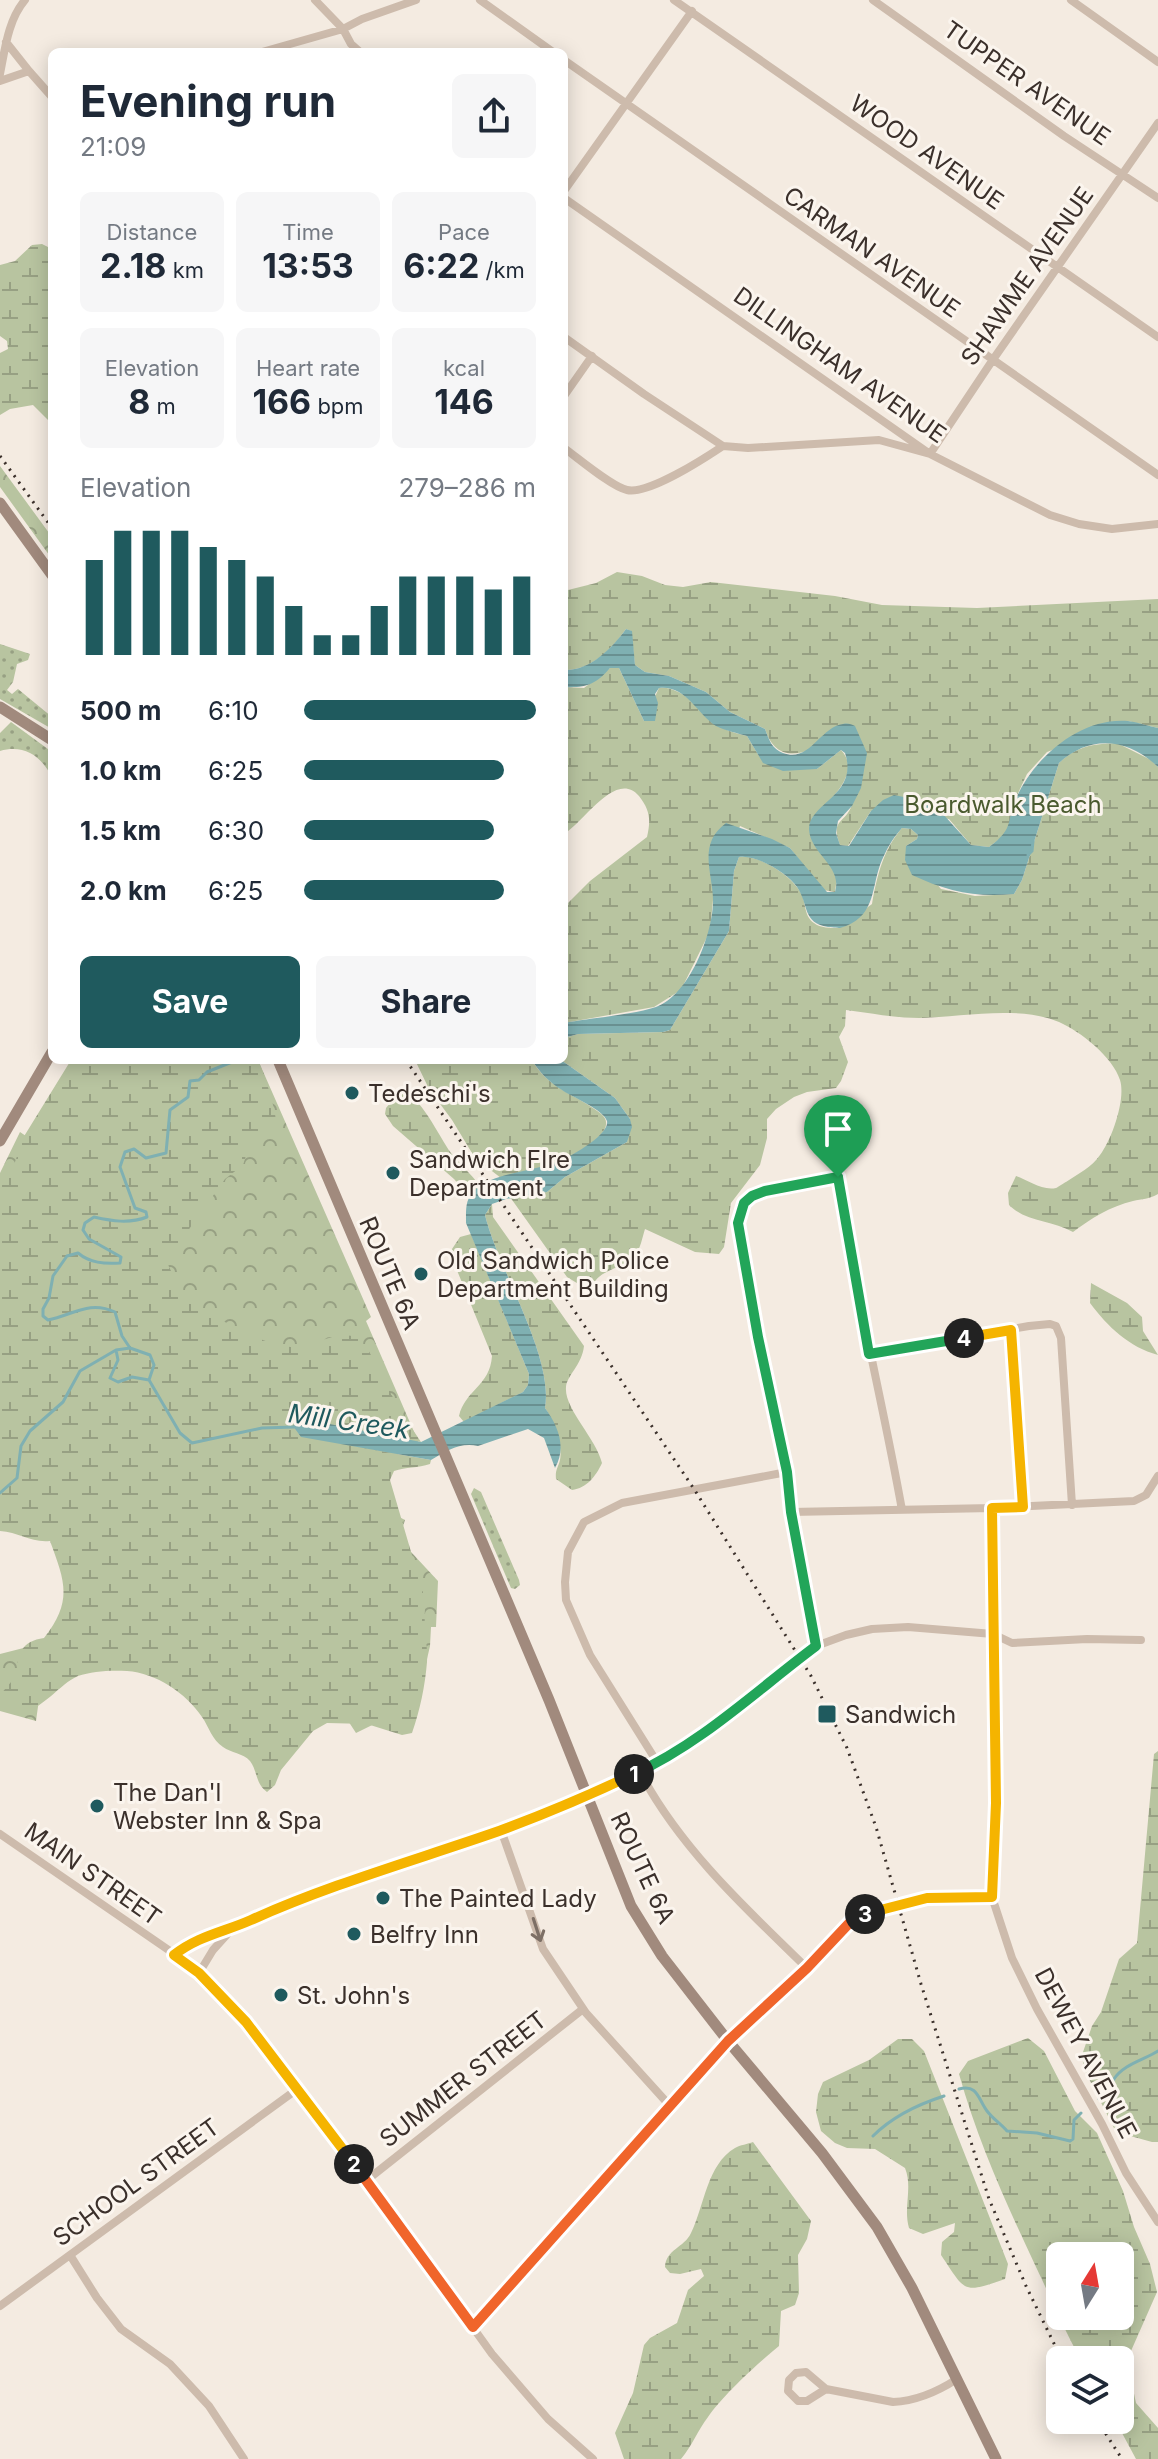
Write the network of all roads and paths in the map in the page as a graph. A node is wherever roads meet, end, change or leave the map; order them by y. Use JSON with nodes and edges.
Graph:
{"nodes":[{"id":1,"x":315,"y":0,"type":"edge"},
{"id":2,"x":416,"y":0,"type":"edge"},
{"id":3,"x":480,"y":0,"type":"edge"},
{"id":4,"x":674,"y":0,"type":"edge"},
{"id":5,"x":873,"y":0,"type":"edge"},
{"id":6,"x":1071,"y":0,"type":"edge"},
{"id":7,"x":23,"y":1,"type":"edge"},
{"id":8,"x":692,"y":11,"type":"junction"},
{"id":9,"x":343,"y":29,"type":"junction"},
{"id":10,"x":6,"y":42,"type":"junction"},
{"id":11,"x":276,"y":48,"type":"edge"},
{"id":12,"x":356,"y":48,"type":"edge"},
{"id":13,"x":547,"y":48,"type":"edge"},
{"id":14,"x":1158,"y":62,"type":"edge"},
{"id":15,"x":568,"y":63,"type":"edge"},
{"id":16,"x":29,"y":71,"type":"junction"},
{"id":17,"x":0,"y":74,"type":"edge"},
{"id":18,"x":0,"y":81,"type":"edge"},
{"id":19,"x":48,"y":92,"type":"edge"},
{"id":20,"x":627,"y":104,"type":"junction"},
{"id":21,"x":1158,"y":123,"type":"edge"},
{"id":22,"x":1123,"y":173,"type":"junction"},
{"id":23,"x":568,"y":185,"type":"edge"},
{"id":24,"x":1158,"y":198,"type":"edge"},
{"id":25,"x":568,"y":201,"type":"edge"},
{"id":26,"x":1057,"y":267,"type":"junction"},
{"id":27,"x":1158,"y":337,"type":"edge"},
{"id":28,"x":568,"y":340,"type":"edge"},
{"id":29,"x":592,"y":356,"type":"junction"},
{"id":30,"x":992,"y":361,"type":"junction"},
{"id":31,"x":568,"y":390,"type":"edge"},
{"id":32,"x":723,"y":446,"type":"junction"},
{"id":33,"x":568,"y":451,"type":"edge"},
{"id":34,"x":930,"y":454,"type":"junction"},
{"id":35,"x":1158,"y":475,"type":"edge"},
{"id":36,"x":0,"y":503,"type":"edge"},
{"id":37,"x":1158,"y":524,"type":"edge"},
{"id":38,"x":48,"y":569,"type":"edge"},
{"id":39,"x":0,"y":707,"type":"edge"},
{"id":40,"x":48,"y":737,"type":"edge"},
{"id":41,"x":48,"y":1059,"type":"edge"},
{"id":42,"x":280,"y":1064,"type":"edge"},
{"id":43,"x":834,"y":1137,"type":"dead end"},
{"id":44,"x":0,"y":1141,"type":"edge"},
{"id":45,"x":838,"y":1177,"type":"junction"},
{"id":46,"x":1011,"y":1330,"type":"junction"},
{"id":47,"x":869,"y":1354,"type":"junction"},
{"id":48,"x":787,"y":1472,"type":"junction"},
{"id":49,"x":1158,"y":1476,"type":"edge"},
{"id":50,"x":1072,"y":1505,"type":"junction"},
{"id":51,"x":1023,"y":1507,"type":"junction"},
{"id":52,"x":992,"y":1508,"type":"junction"},
{"id":53,"x":902,"y":1510,"type":"junction"},
{"id":54,"x":791,"y":1512,"type":"junction"},
{"id":55,"x":993,"y":1634,"type":"junction"},
{"id":56,"x":1141,"y":1640,"type":"dead end"},
{"id":57,"x":816,"y":1646,"type":"junction"},
{"id":58,"x":657,"y":1762,"type":"junction"},
{"id":59,"x":640,"y":1772,"type":"junction"},
{"id":60,"x":587,"y":1796,"type":"junction"},
{"id":61,"x":501,"y":1830,"type":"junction"},
{"id":62,"x":0,"y":1834,"type":"edge"},
{"id":63,"x":992,"y":1897,"type":"junction"},
{"id":64,"x":231,"y":1929,"type":"junction"},
{"id":65,"x":174,"y":1955,"type":"junction"},
{"id":66,"x":807,"y":1968,"type":"junction"},
{"id":67,"x":199,"y":1973,"type":"junction"},
{"id":68,"x":583,"y":2009,"type":"junction"},
{"id":69,"x":728,"y":2041,"type":"junction"},
{"id":70,"x":296,"y":2090,"type":"junction"},
{"id":71,"x":671,"y":2107,"type":"junction"},
{"id":72,"x":367,"y":2180,"type":"junction"},
{"id":73,"x":1158,"y":2222,"type":"edge"},
{"id":74,"x":70,"y":2255,"type":"junction"},
{"id":75,"x":0,"y":2306,"type":"edge"},
{"id":76,"x":473,"y":2327,"type":"junction"},
{"id":77,"x":957,"y":2379,"type":"junction"},
{"id":78,"x":826,"y":2389,"type":"junction"},
{"id":79,"x":244,"y":2459,"type":"edge"},
{"id":80,"x":593,"y":2459,"type":"edge"},
{"id":81,"x":996,"y":2459,"type":"edge"}],
"edges":[{"from":1,"to":9,"type":"street"},
{"from":2,"to":9,"type":"street"},
{"from":3,"to":13,"type":"street"},
{"from":4,"to":8,"type":"street","name":"WOOD AVENUE"},
{"from":5,"to":22,"type":"street","name":"TUPPER AVENUE"},
{"from":6,"to":14,"type":"street"},
{"from":7,"to":10,"type":"street"},
{"from":8,"to":20,"type":"street"},
{"from":8,"to":26,"type":"street","name":"WOOD AVENUE"},
{"from":9,"to":11,"type":"street"},
{"from":9,"to":12,"type":"street"},
{"from":10,"to":16,"type":"street"},
{"from":10,"to":17,"type":"street"},
{"from":15,"to":20,"type":"street","name":"CARMAN AVENUE"},
{"from":16,"to":18,"type":"street"},
{"from":16,"to":19,"type":"street"},
{"from":20,"to":23,"type":"street"},
{"from":20,"to":30,"type":"street","name":"CARMAN AVENUE"},
{"from":21,"to":22,"type":"street","name":"SHAWME AVENUE"},
{"from":22,"to":24,"type":"street","name":"TUPPER AVENUE"},
{"from":22,"to":26,"type":"street","name":"SHAWME AVENUE"},
{"from":25,"to":34,"type":"street","name":"DILLINGHAM AVENUE"},
{"from":26,"to":27,"type":"street","name":"WOOD AVENUE"},
{"from":26,"to":30,"type":"street","name":"SHAWME AVENUE"},
{"from":28,"to":29,"type":"street"},
{"from":29,"to":31,"type":"street"},
{"from":29,"to":32,"type":"street"},
{"from":30,"to":34,"type":"street","name":"SHAWME AVENUE"},
{"from":30,"to":35,"type":"street","name":"CARMAN AVENUE"},
{"from":32,"to":33,"type":"street"},
{"from":32,"to":34,"type":"street"},
{"from":34,"to":37,"type":"street","name":"DILLINGHAM AVENUE"},
{"from":36,"to":38,"type":"main road"},
{"from":39,"to":40,"type":"main road"},
{"from":41,"to":44,"type":"main road"},
{"from":42,"to":60,"type":"main road","name":"ROUTE 6A"},
{"from":43,"to":45,"type":"street"},
{"from":45,"to":47,"type":"street"},
{"from":45,"to":48,"type":"street"},
{"from":46,"to":47,"type":"street"},
{"from":46,"to":50,"type":"street"},
{"from":46,"to":51,"type":"street"},
{"from":47,"to":53,"type":"street"},
{"from":48,"to":54,"type":"street"},
{"from":48,"to":58,"type":"street"},
{"from":49,"to":50,"type":"street"},
{"from":50,"to":51,"type":"street"},
{"from":51,"to":52,"type":"street"},
{"from":52,"to":53,"type":"street"},
{"from":52,"to":55,"type":"street"},
{"from":53,"to":54,"type":"street"},
{"from":54,"to":57,"type":"street"},
{"from":55,"to":56,"type":"street"},
{"from":55,"to":57,"type":"street"},
{"from":55,"to":63,"type":"street"},
{"from":57,"to":58,"type":"street"},
{"from":58,"to":59,"type":"street"},
{"from":59,"to":60,"type":"street"},
{"from":59,"to":66,"type":"street"},
{"from":60,"to":61,"type":"street"},
{"from":60,"to":69,"type":"main road","name":"ROUTE 6A"},
{"from":61,"to":64,"type":"street"},
{"from":61,"to":68,"type":"street","one_way":true},
{"from":62,"to":65,"type":"street","name":"MAIN STREET"},
{"from":63,"to":66,"type":"street"},
{"from":63,"to":73,"type":"street","name":"DEWEY AVENUE"},
{"from":64,"to":65,"type":"street"},
{"from":64,"to":67,"type":"street"},
{"from":65,"to":67,"type":"street","name":"MAIN STREET"},
{"from":66,"to":69,"type":"street"},
{"from":67,"to":70,"type":"street","name":"MAIN STREET"},
{"from":68,"to":71,"type":"street"},
{"from":68,"to":72,"type":"street","name":"SUMMER STREET"},
{"from":69,"to":71,"type":"street"},
{"from":69,"to":77,"type":"main road","name":"ROUTE 6A"},
{"from":70,"to":72,"type":"street","name":"MAIN STREET"},
{"from":70,"to":74,"type":"street","name":"SCHOOL STREET"},
{"from":71,"to":76,"type":"street"},
{"from":72,"to":76,"type":"street","name":"MAIN STREET"},
{"from":74,"to":75,"type":"street","name":"SCHOOL STREET"},
{"from":74,"to":79,"type":"street"},
{"from":76,"to":80,"type":"street","name":"MAIN STREET"},
{"from":77,"to":78,"type":"street"},
{"from":77,"to":81,"type":"main road","name":"ROUTE 6A"},
{"from":78,"to":78,"type":"street"}]}
